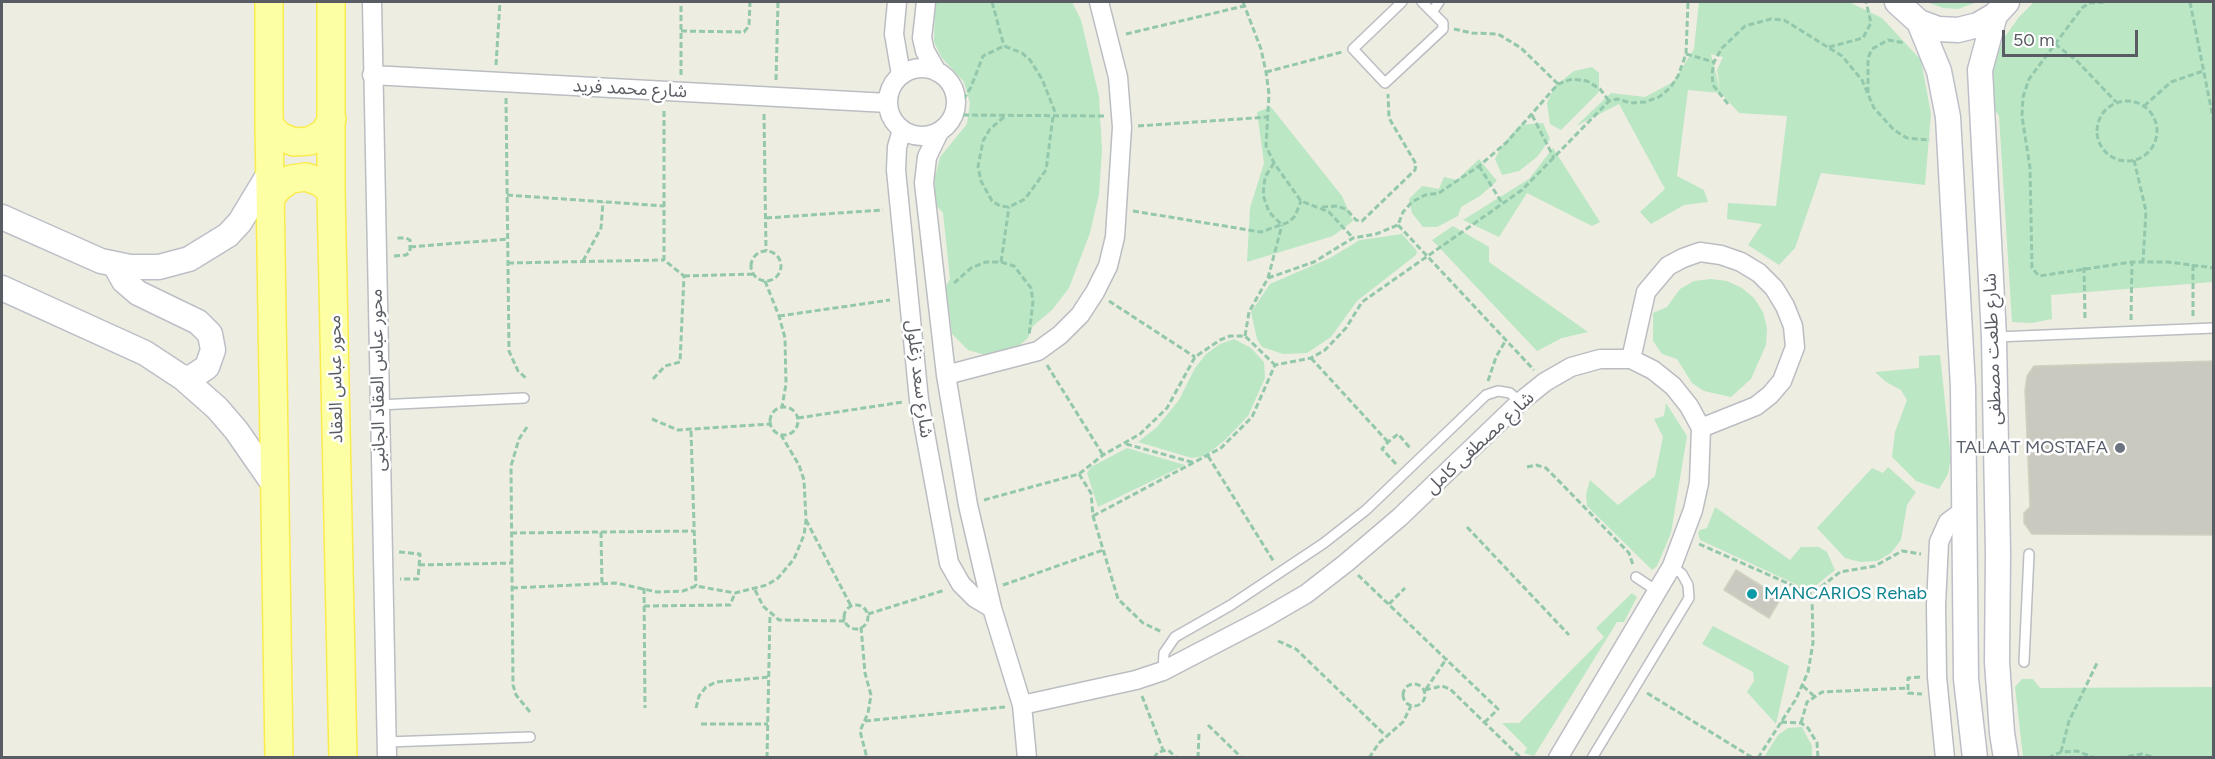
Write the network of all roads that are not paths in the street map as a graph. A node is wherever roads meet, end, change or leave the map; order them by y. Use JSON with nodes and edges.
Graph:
{"nodes":[{"id":1,"x":270,"y":2,"type":"edge"},
{"id":2,"x":331,"y":2,"type":"edge"},
{"id":3,"x":372,"y":2,"type":"edge"},
{"id":4,"x":897,"y":2,"type":"edge"},
{"id":5,"x":926,"y":2,"type":"edge"},
{"id":6,"x":1099,"y":2,"type":"edge"},
{"id":7,"x":1402,"y":2,"type":"edge"},
{"id":8,"x":1422,"y":2,"type":"edge"},
{"id":9,"x":1439,"y":2,"type":"edge"},
{"id":10,"x":1897,"y":2,"type":"edge"},
{"id":11,"x":2001,"y":8,"type":"edge"},
{"id":12,"x":1432,"y":12,"type":"junction"},
{"id":13,"x":1918,"y":22,"type":"junction"},
{"id":14,"x":937,"y":72,"type":"junction"},
{"id":15,"x":372,"y":75,"type":"junction"},
{"id":16,"x":901,"y":75,"type":"junction"},
{"id":17,"x":888,"y":103,"type":"junction"},
{"id":18,"x":332,"y":119,"type":"junction"},
{"id":19,"x":269,"y":124,"type":"junction"},
{"id":20,"x":902,"y":130,"type":"junction"},
{"id":21,"x":939,"y":132,"type":"junction"},
{"id":22,"x":270,"y":187,"type":"junction"},
{"id":23,"x":331,"y":191,"type":"junction"},
{"id":24,"x":2,"y":217,"type":"edge"},
{"id":25,"x":115,"y":265,"type":"junction"},
{"id":26,"x":2,"y":288,"type":"edge"},
{"id":27,"x":2214,"y":328,"type":"edge"},
{"id":28,"x":1994,"y":337,"type":"junction"},
{"id":29,"x":1630,"y":359,"type":"junction"},
{"id":30,"x":946,"y":375,"type":"junction"},
{"id":31,"x":183,"y":378,"type":"junction"},
{"id":32,"x":524,"y":399,"type":"dead end"},
{"id":33,"x":1520,"y":402,"type":"junction"},
{"id":34,"x":378,"y":405,"type":"junction"},
{"id":35,"x":1701,"y":428,"type":"junction"},
{"id":36,"x":275,"y":486,"type":"junction"},
{"id":37,"x":1966,"y":509,"type":"junction"},
{"id":38,"x":2029,"y":554,"type":"dead end"},
{"id":39,"x":1672,"y":566,"type":"junction"},
{"id":40,"x":1634,"y":572,"type":"road end"},
{"id":41,"x":1657,"y":591,"type":"junction"},
{"id":42,"x":990,"y":599,"type":"junction"},
{"id":43,"x":2024,"y":662,"type":"dead end"},
{"id":44,"x":1163,"y":671,"type":"junction"},
{"id":45,"x":1022,"y":705,"type":"junction"},
{"id":46,"x":530,"y":737,"type":"dead end"},
{"id":47,"x":387,"y":750,"type":"edge"},
{"id":48,"x":279,"y":758,"type":"edge"},
{"id":49,"x":343,"y":758,"type":"edge"},
{"id":50,"x":1027,"y":758,"type":"edge"},
{"id":51,"x":1558,"y":758,"type":"edge"},
{"id":52,"x":1592,"y":758,"type":"edge"},
{"id":53,"x":1945,"y":758,"type":"edge"},
{"id":54,"x":1975,"y":758,"type":"edge"},
{"id":55,"x":2006,"y":758,"type":"edge"}],
"edges":[{"from":1,"to":19,"type":"main road"},
{"from":2,"to":18,"type":"main road","name":"محور عباس العقاد"},
{"from":3,"to":15,"type":"street","name":"محور عباس العقاد الجانبى"},
{"from":4,"to":16,"type":"street"},
{"from":5,"to":14,"type":"street"},
{"from":6,"to":30,"type":"street"},
{"from":7,"to":12,"type":"lane"},
{"from":8,"to":12,"type":"lane"},
{"from":9,"to":12,"type":"lane"},
{"from":10,"to":13,"type":"street"},
{"from":11,"to":13,"type":"street"},
{"from":11,"to":28,"type":"street","name":"شارع طلعت مصطفى"},
{"from":13,"to":37,"type":"street","name":"شارع طلعت مصطفى"},
{"from":14,"to":16,"type":"street"},
{"from":14,"to":21,"type":"street"},
{"from":15,"to":17,"type":"street","name":"شارع محمد فريد"},
{"from":15,"to":34,"type":"street","name":"محور عباس العقاد الجانبى"},
{"from":16,"to":17,"type":"street"},
{"from":17,"to":20,"type":"street"},
{"from":18,"to":19,"type":"main road"},
{"from":18,"to":23,"type":"main road","name":"محور عباس العقاد"},
{"from":19,"to":22,"type":"main road"},
{"from":20,"to":21,"type":"street"},
{"from":20,"to":42,"type":"street","name":"شارع سعد زغلول"},
{"from":21,"to":30,"type":"street","name":"شارع سعد زغلول"},
{"from":22,"to":23,"type":"main road"},
{"from":22,"to":25,"type":"street"},
{"from":22,"to":36,"type":"main road"},
{"from":23,"to":49,"type":"main road","name":"محور عباس العقاد"},
{"from":24,"to":25,"type":"street"},
{"from":25,"to":31,"type":"street"},
{"from":26,"to":31,"type":"street"},
{"from":27,"to":28,"type":"lane"},
{"from":28,"to":55,"type":"street","name":"شارع طلعت مصطفى"},
{"from":29,"to":33,"type":"street","name":"شارع مصطفى كامل"},
{"from":29,"to":35,"type":"street","name":"شارع مصطفى كامل"},
{"from":29,"to":35,"type":"street"},
{"from":30,"to":42,"type":"street","name":"شارع سعد زغلول"},
{"from":31,"to":36,"type":"street"},
{"from":32,"to":34,"type":"lane"},
{"from":33,"to":44,"type":"street","name":"شارع مصطفى كامل"},
{"from":33,"to":44,"type":"lane"},
{"from":34,"to":47,"type":"street","name":"محور عباس العقاد الجانبى"},
{"from":35,"to":39,"type":"street"},
{"from":36,"to":48,"type":"main road"},
{"from":37,"to":53,"type":"street"},
{"from":37,"to":54,"type":"street","name":"شارع طلعت مصطفى"},
{"from":38,"to":43,"type":"lane"},
{"from":39,"to":41,"type":"street"},
{"from":39,"to":52,"type":"lane"},
{"from":40,"to":41,"type":"lane"},
{"from":41,"to":51,"type":"street"},
{"from":42,"to":45,"type":"street","name":"شارع سعد زغلول"},
{"from":44,"to":45,"type":"street","name":"شارع مصطفى كامل"},
{"from":45,"to":50,"type":"street","name":"شارع سعد زغلول"},
{"from":46,"to":47,"type":"lane"}]}
